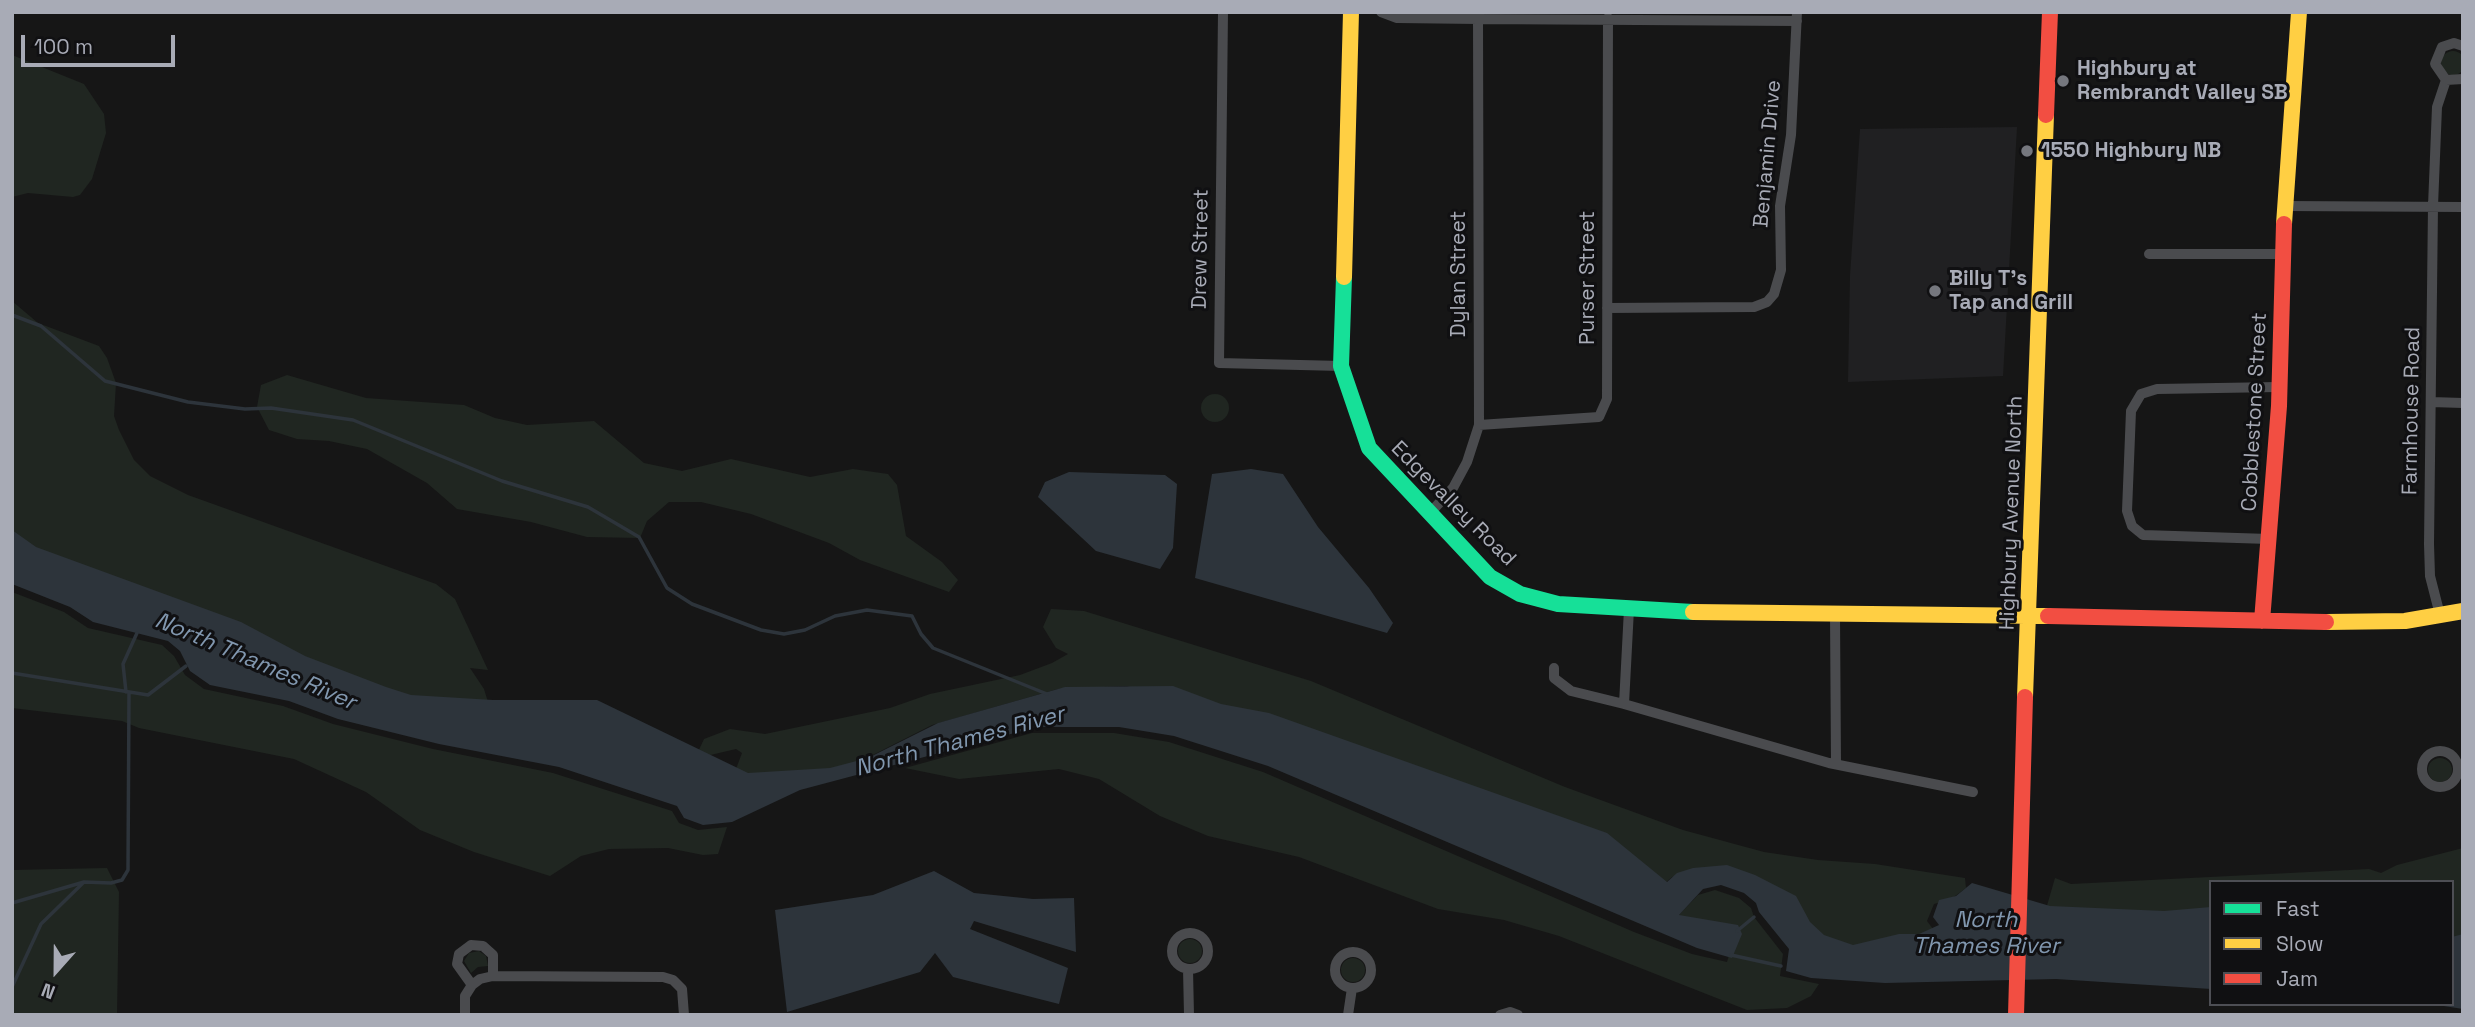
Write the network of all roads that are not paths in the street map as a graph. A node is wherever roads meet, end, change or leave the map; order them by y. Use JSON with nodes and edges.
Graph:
{"nodes":[{"id":1,"x":1223,"y":12,"type":"edge"},
{"id":2,"x":1351,"y":12,"type":"edge"},
{"id":3,"x":1381,"y":12,"type":"edge"},
{"id":4,"x":2050,"y":12,"type":"edge"},
{"id":5,"x":2299,"y":12,"type":"edge"},
{"id":6,"x":1671,"y":15,"type":"edge"},
{"id":7,"x":1797,"y":17,"type":"edge"},
{"id":8,"x":1608,"y":18,"type":"junction"},
{"id":9,"x":1478,"y":19,"type":"junction"},
{"id":10,"x":2463,"y":46,"type":"edge"},
{"id":11,"x":2463,"y":79,"type":"edge"},
{"id":12,"x":2446,"y":80,"type":"junction"},
{"id":13,"x":2284,"y":206,"type":"junction"},
{"id":14,"x":2433,"y":206,"type":"junction"},
{"id":15,"x":2463,"y":207,"type":"edge"},
{"id":16,"x":2149,"y":254,"type":"dead end"},
{"id":17,"x":2283,"y":254,"type":"junction"},
{"id":18,"x":1607,"y":308,"type":"junction"},
{"id":19,"x":1341,"y":366,"type":"junction"},
{"id":20,"x":2278,"y":387,"type":"junction"},
{"id":21,"x":2431,"y":402,"type":"junction"},
{"id":22,"x":2463,"y":404,"type":"edge"},
{"id":23,"x":1479,"y":425,"type":"junction"},
{"id":24,"x":1430,"y":513,"type":"junction"},
{"id":25,"x":2269,"y":539,"type":"junction"},
{"id":26,"x":1629,"y":609,"type":"junction"},
{"id":27,"x":2463,"y":611,"type":"edge"},
{"id":28,"x":1835,"y":615,"type":"junction"},
{"id":29,"x":2440,"y":615,"type":"junction"},
{"id":30,"x":2029,"y":617,"type":"junction"},
{"id":31,"x":2262,"y":621,"type":"junction"},
{"id":32,"x":1554,"y":668,"type":"dead end"},
{"id":33,"x":1624,"y":704,"type":"junction"},
{"id":34,"x":1836,"y":764,"type":"junction"},
{"id":35,"x":1973,"y":792,"type":"dead end"},
{"id":36,"x":1188,"y":969,"type":"dead end"},
{"id":37,"x":493,"y":976,"type":"junction"},
{"id":38,"x":472,"y":985,"type":"junction"},
{"id":39,"x":1352,"y":988,"type":"dead end"},
{"id":40,"x":2016,"y":1013,"type":"edge"},
{"id":41,"x":465,"y":1015,"type":"edge"},
{"id":42,"x":684,"y":1015,"type":"edge"},
{"id":43,"x":1189,"y":1015,"type":"edge"},
{"id":44,"x":1348,"y":1015,"type":"edge"},
{"id":45,"x":1500,"y":1015,"type":"edge"},
{"id":46,"x":1518,"y":1015,"type":"edge"}],
"edges":[{"from":1,"to":19,"type":"street","name":"Drew Street"},
{"from":2,"to":19,"type":"street","name":"Edgevalley Road"},
{"from":3,"to":9,"type":"street"},
{"from":4,"to":30,"type":"street","name":"Highbury Avenue North"},
{"from":5,"to":13,"type":"street","name":"Cobblestone Street"},
{"from":6,"to":7,"type":"street"},
{"from":6,"to":8,"type":"street"},
{"from":7,"to":18,"type":"street","name":"Benjamin Drive"},
{"from":8,"to":9,"type":"street"},
{"from":8,"to":18,"type":"street","name":"Purser Street"},
{"from":9,"to":23,"type":"street","name":"Dylan Street"},
{"from":10,"to":12,"type":"street"},
{"from":11,"to":12,"type":"street"},
{"from":12,"to":14,"type":"street","name":"Farmhouse Road"},
{"from":13,"to":14,"type":"street"},
{"from":13,"to":17,"type":"street","name":"Cobblestone Street"},
{"from":14,"to":15,"type":"street"},
{"from":14,"to":21,"type":"street","name":"Farmhouse Road"},
{"from":16,"to":17,"type":"street"},
{"from":17,"to":20,"type":"street","name":"Cobblestone Street"},
{"from":18,"to":23,"type":"street","name":"Purser Street"},
{"from":19,"to":24,"type":"street","name":"Edgevalley Road"},
{"from":20,"to":25,"type":"street","name":"Cobblestone Street"},
{"from":20,"to":25,"type":"street"},
{"from":21,"to":22,"type":"street"},
{"from":21,"to":29,"type":"street","name":"Farmhouse Road"},
{"from":23,"to":24,"type":"street","name":"Dylan Street"},
{"from":24,"to":26,"type":"street","name":"Edgevalley Road"},
{"from":25,"to":31,"type":"street","name":"Cobblestone Street"},
{"from":26,"to":28,"type":"street","name":"Edgevalley Road"},
{"from":26,"to":33,"type":"street"},
{"from":27,"to":29,"type":"street","name":"Edgevalley Road"},
{"from":28,"to":30,"type":"street","name":"Edgevalley Road"},
{"from":28,"to":34,"type":"street"},
{"from":29,"to":31,"type":"street","name":"Edgevalley Road"},
{"from":30,"to":31,"type":"street","name":"Edgevalley Road"},
{"from":30,"to":40,"type":"street","name":"Highbury Avenue North"},
{"from":32,"to":33,"type":"street"},
{"from":33,"to":34,"type":"street"},
{"from":34,"to":35,"type":"street"},
{"from":36,"to":43,"type":"street"},
{"from":37,"to":38,"type":"street"},
{"from":37,"to":38,"type":"street"},
{"from":37,"to":42,"type":"street"},
{"from":38,"to":41,"type":"street"},
{"from":39,"to":44,"type":"street"},
{"from":45,"to":46,"type":"street"}]}
